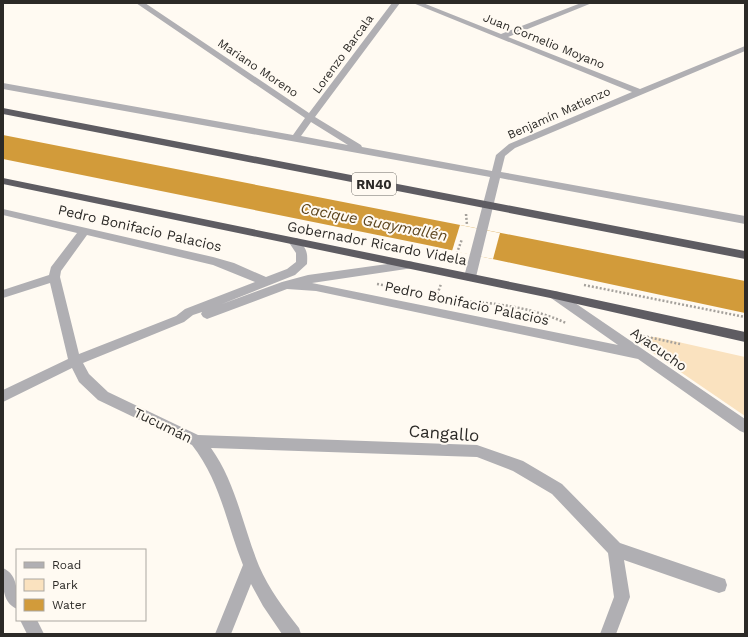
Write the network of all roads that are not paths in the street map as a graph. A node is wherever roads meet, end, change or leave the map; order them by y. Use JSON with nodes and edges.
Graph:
{"nodes":[{"id":1,"x":140,"y":3,"type":"edge"},
{"id":2,"x":396,"y":3,"type":"edge"},
{"id":3,"x":417,"y":3,"type":"edge"},
{"id":4,"x":588,"y":3,"type":"edge"},
{"id":5,"x":502,"y":36,"type":"junction"},
{"id":6,"x":745,"y":48,"type":"edge"},
{"id":7,"x":3,"y":86,"type":"edge"},
{"id":8,"x":639,"y":92,"type":"junction"},
{"id":9,"x":3,"y":111,"type":"edge"},
{"id":10,"x":311,"y":118,"type":"junction"},
{"id":11,"x":295,"y":138,"type":"junction"},
{"id":12,"x":363,"y":150,"type":"junction"},
{"id":13,"x":495,"y":175,"type":"junction"},
{"id":14,"x":3,"y":181,"type":"edge"},
{"id":15,"x":489,"y":206,"type":"junction"},
{"id":16,"x":3,"y":212,"type":"edge"},
{"id":17,"x":745,"y":220,"type":"edge"},
{"id":18,"x":85,"y":230,"type":"junction"},
{"id":19,"x":293,"y":241,"type":"junction"},
{"id":20,"x":745,"y":255,"type":"edge"},
{"id":21,"x":409,"y":265,"type":"junction"},
{"id":22,"x":54,"y":277,"type":"junction"},
{"id":23,"x":470,"y":277,"type":"junction"},
{"id":24,"x":267,"y":282,"type":"junction"},
{"id":25,"x":286,"y":285,"type":"junction"},
{"id":26,"x":3,"y":294,"type":"edge"},
{"id":27,"x":555,"y":295,"type":"junction"},
{"id":28,"x":180,"y":319,"type":"junction"},
{"id":29,"x":745,"y":337,"type":"edge"},
{"id":30,"x":641,"y":355,"type":"junction"},
{"id":31,"x":75,"y":361,"type":"junction"},
{"id":32,"x":3,"y":396,"type":"edge"},
{"id":33,"x":745,"y":427,"type":"edge"},
{"id":34,"x":197,"y":441,"type":"junction"},
{"id":35,"x":615,"y":548,"type":"junction"},
{"id":36,"x":251,"y":564,"type":"junction"},
{"id":37,"x":3,"y":576,"type":"edge"},
{"id":38,"x":719,"y":585,"type":"dead end"},
{"id":39,"x":16,"y":598,"type":"edge"},
{"id":40,"x":29,"y":621,"type":"edge"},
{"id":41,"x":36,"y":634,"type":"edge"},
{"id":42,"x":223,"y":634,"type":"edge"},
{"id":43,"x":293,"y":634,"type":"edge"},
{"id":44,"x":608,"y":634,"type":"edge"}],
"edges":[{"from":1,"to":10,"type":"street","name":"Mariano Moreno"},
{"from":2,"to":10,"type":"street","name":"Lorenzo Barcala"},
{"from":3,"to":5,"type":"street","name":"Juan Cornelio Moyano"},
{"from":4,"to":5,"type":"street"},
{"from":5,"to":8,"type":"street","name":"Juan Cornelio Moyano"},
{"from":6,"to":8,"type":"street","name":"Benjamín Matienzo"},
{"from":7,"to":11,"type":"street"},
{"from":8,"to":13,"type":"street","name":"Benjamín Matienzo"},
{"from":9,"to":15,"type":"highway","number":"RN40"},
{"from":10,"to":11,"type":"street","name":"Lorenzo Barcala"},
{"from":10,"to":12,"type":"street","name":"Mariano Moreno"},
{"from":11,"to":12,"type":"street"},
{"from":12,"to":13,"type":"street"},
{"from":13,"to":15,"type":"street","name":"Benjamín Matienzo"},
{"from":13,"to":17,"type":"street"},
{"from":14,"to":19,"type":"highway","name":"Gobernador Ricardo Videla"},
{"from":15,"to":20,"type":"highway","number":"RN40"},
{"from":15,"to":23,"type":"street","name":"Benjamín Matienzo"},
{"from":16,"to":18,"type":"street","name":"Pedro Bonifacio Palacios"},
{"from":18,"to":22,"type":"street"},
{"from":18,"to":24,"type":"street","name":"Pedro Bonifacio Palacios"},
{"from":19,"to":21,"type":"highway","name":"Gobernador Ricardo Videla"},
{"from":19,"to":24,"type":"street"},
{"from":21,"to":23,"type":"highway","name":"Gobernador Ricardo Videla"},
{"from":21,"to":25,"type":"street"},
{"from":22,"to":26,"type":"street"},
{"from":22,"to":31,"type":"street","name":"Tucumán"},
{"from":23,"to":27,"type":"highway","name":"Gobernador Ricardo Videla"},
{"from":24,"to":28,"type":"street"},
{"from":25,"to":28,"type":"street"},
{"from":25,"to":30,"type":"street","name":"Pedro Bonifacio Palacios"},
{"from":27,"to":29,"type":"highway","name":"Gobernador Ricardo Videla"},
{"from":27,"to":30,"type":"street","name":"Ayacucho"},
{"from":28,"to":31,"type":"street"},
{"from":30,"to":33,"type":"street","name":"Ayacucho"},
{"from":31,"to":32,"type":"street"},
{"from":31,"to":34,"type":"street","name":"Tucumán"},
{"from":34,"to":35,"type":"street","name":"Cangallo"},
{"from":34,"to":36,"type":"street","name":"Tucumán"},
{"from":35,"to":38,"type":"street"},
{"from":35,"to":44,"type":"street"},
{"from":36,"to":42,"type":"street"},
{"from":36,"to":43,"type":"street","name":"Tucumán"},
{"from":37,"to":39,"type":"street"},
{"from":40,"to":41,"type":"street"}]}
